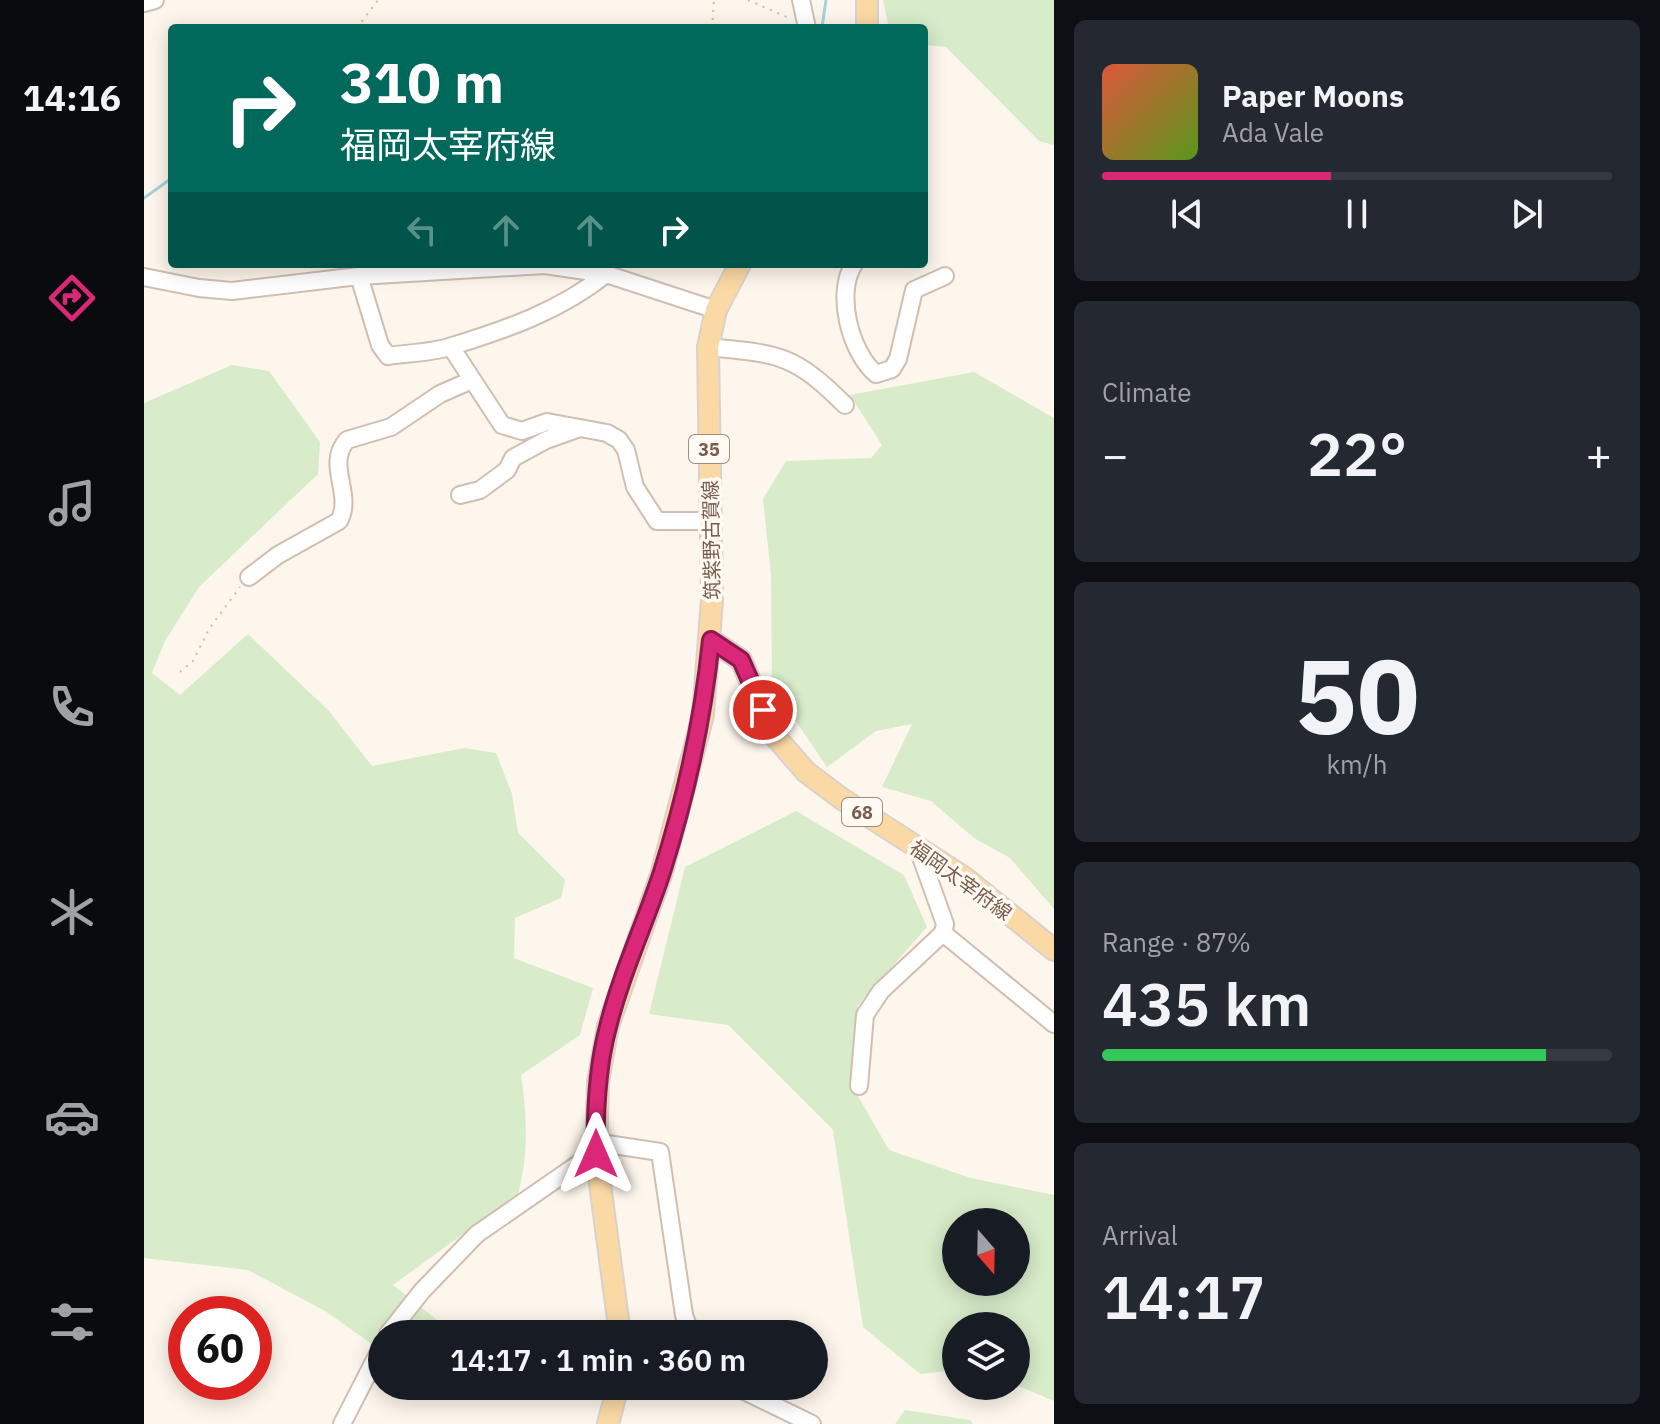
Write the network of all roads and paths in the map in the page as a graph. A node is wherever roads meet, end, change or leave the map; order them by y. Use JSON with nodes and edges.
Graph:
{"nodes":[{"id":1,"x":155,"y":0,"type":"edge"},
{"id":2,"x":378,"y":0,"type":"edge"},
{"id":3,"x":714,"y":0,"type":"edge"},
{"id":4,"x":748,"y":0,"type":"edge"},
{"id":5,"x":801,"y":0,"type":"edge"},
{"id":6,"x":144,"y":3,"type":"edge"},
{"id":7,"x":360,"y":24,"type":"edge"},
{"id":8,"x":712,"y":24,"type":"edge"},
{"id":9,"x":798,"y":24,"type":"edge"},
{"id":10,"x":800,"y":24,"type":"edge"},
{"id":11,"x":494,"y":268,"type":"edge"},
{"id":12,"x":565,"y":268,"type":"edge"},
{"id":13,"x":738,"y":268,"type":"edge"},
{"id":14,"x":852,"y":268,"type":"edge"},
{"id":15,"x":606,"y":274,"type":"junction"},
{"id":16,"x":359,"y":276,"type":"junction"},
{"id":17,"x":945,"y":276,"type":"dead end"},
{"id":18,"x":144,"y":277,"type":"edge"},
{"id":19,"x":716,"y":310,"type":"junction"},
{"id":20,"x":451,"y":347,"type":"junction"},
{"id":21,"x":708,"y":347,"type":"junction"},
{"id":22,"x":472,"y":380,"type":"junction"},
{"id":23,"x":845,"y":405,"type":"dead end"},
{"id":24,"x":579,"y":429,"type":"junction"},
{"id":25,"x":460,"y":495,"type":"dead end"},
{"id":26,"x":710,"y":521,"type":"junction"},
{"id":27,"x":249,"y":577,"type":"joint"},
{"id":28,"x":711,"y":640,"type":"junction"},
{"id":29,"x":180,"y":672,"type":"dead end"},
{"id":30,"x":922,"y":850,"type":"junction"},
{"id":31,"x":943,"y":933,"type":"junction"},
{"id":32,"x":1054,"y":950,"type":"edge"},
{"id":33,"x":1054,"y":1024,"type":"edge"},
{"id":34,"x":859,"y":1086,"type":"dead end"},
{"id":35,"x":596,"y":1154,"type":"junction"},
{"id":36,"x":399,"y":1320,"type":"edge"},
{"id":37,"x":618,"y":1320,"type":"edge"},
{"id":38,"x":686,"y":1320,"type":"edge"},
{"id":39,"x":368,"y":1373,"type":"edge"},
{"id":40,"x":614,"y":1400,"type":"edge"},
{"id":41,"x":763,"y":1400,"type":"edge"},
{"id":42,"x":342,"y":1424,"type":"edge"},
{"id":43,"x":608,"y":1424,"type":"edge"},
{"id":44,"x":812,"y":1424,"type":"edge"}],
"edges":[{"from":1,"to":6,"type":"street"},
{"from":2,"to":7,"type":"path"},
{"from":3,"to":8,"type":"path"},
{"from":4,"to":9,"type":"path"},
{"from":5,"to":10,"type":"street"},
{"from":11,"to":16,"type":"street"},
{"from":12,"to":15,"type":"street"},
{"from":13,"to":19,"type":"main road","name":"筑紫野古賀線","number":"35"},
{"from":14,"to":17,"type":"street"},
{"from":15,"to":19,"type":"street"},
{"from":15,"to":20,"type":"street"},
{"from":16,"to":18,"type":"street"},
{"from":16,"to":20,"type":"street"},
{"from":19,"to":21,"type":"main road","name":"筑紫野古賀線","number":"35"},
{"from":20,"to":22,"type":"street"},
{"from":21,"to":23,"type":"street"},
{"from":21,"to":26,"type":"main road","name":"筑紫野古賀線","number":"35"},
{"from":22,"to":24,"type":"street"},
{"from":22,"to":27,"type":"street"},
{"from":24,"to":25,"type":"street"},
{"from":24,"to":26,"type":"street"},
{"from":26,"to":28,"type":"main road","name":"筑紫野古賀線","number":"35"},
{"from":27,"to":29,"type":"path"},
{"from":28,"to":30,"type":"main road","name":"福岡太宰府線","number":"68"},
{"from":28,"to":35,"type":"main road","name":"筑紫野古賀線","number":"35"},
{"from":30,"to":31,"type":"street"},
{"from":30,"to":32,"type":"main road","name":"福岡太宰府線","number":"68"},
{"from":31,"to":33,"type":"street"},
{"from":31,"to":34,"type":"street"},
{"from":35,"to":36,"type":"street"},
{"from":35,"to":37,"type":"main road","name":"筑紫野古賀線","number":"35"},
{"from":35,"to":38,"type":"street"},
{"from":39,"to":42,"type":"street"},
{"from":40,"to":43,"type":"main road"},
{"from":41,"to":44,"type":"street"}]}
